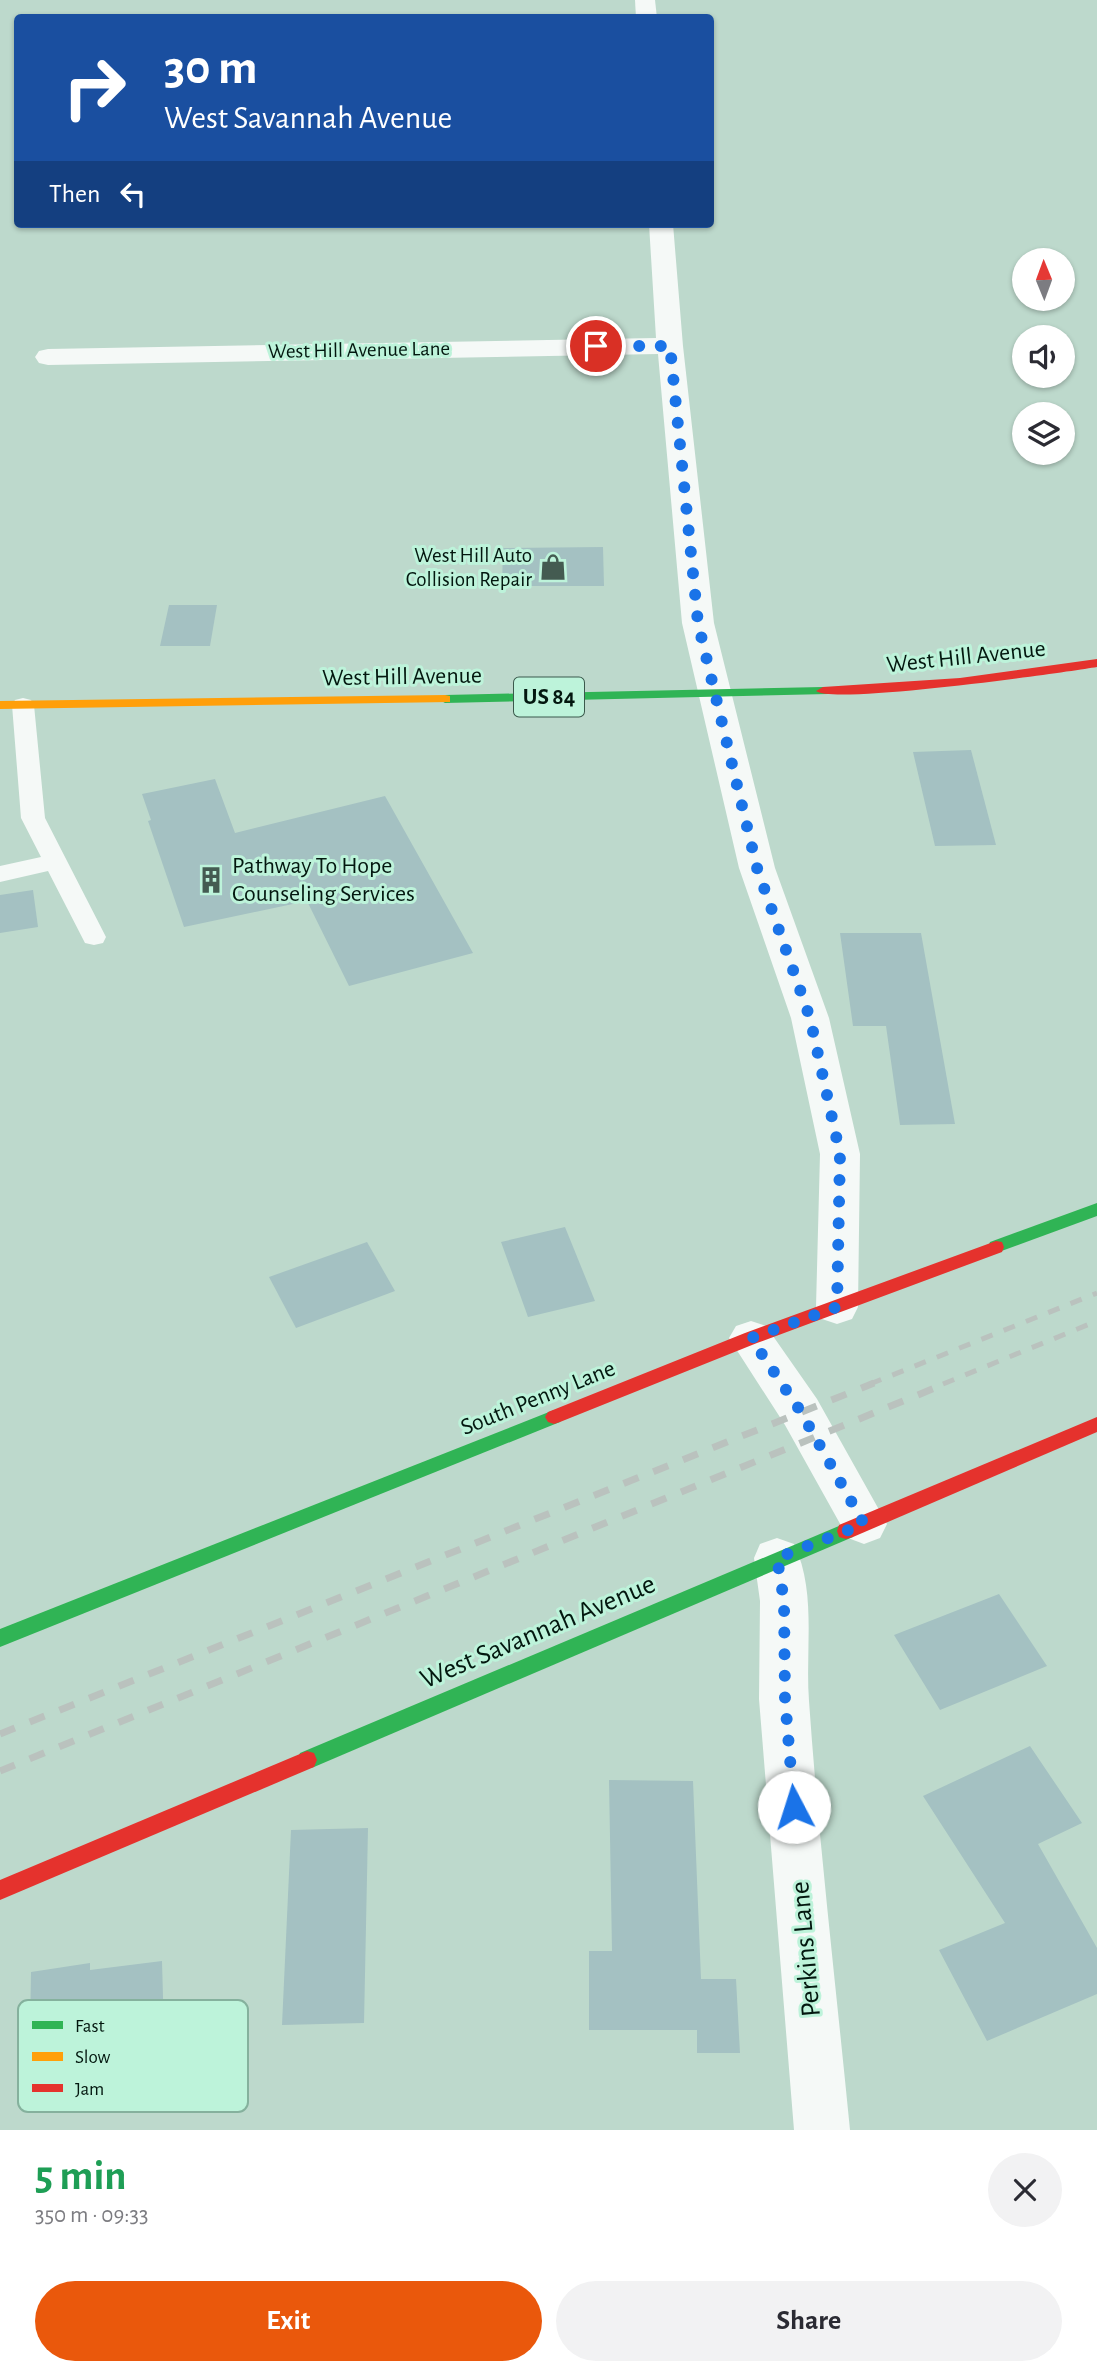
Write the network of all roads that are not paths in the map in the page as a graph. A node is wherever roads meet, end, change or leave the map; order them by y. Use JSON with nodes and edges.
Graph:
{"nodes":[{"id":1,"x":661,"y":228,"type":"edge"},
{"id":2,"x":670,"y":346,"type":"junction"},
{"id":3,"x":48,"y":357,"type":"dead end"},
{"id":4,"x":1097,"y":663,"type":"edge"},
{"id":5,"x":713,"y":695,"type":"junction"},
{"id":6,"x":12,"y":705,"type":"edge"},
{"id":7,"x":55,"y":862,"type":"junction"},
{"id":8,"x":0,"y":874,"type":"edge"},
{"id":9,"x":94,"y":937,"type":"dead end"},
{"id":10,"x":1097,"y":1209,"type":"edge"},
{"id":11,"x":837,"y":1307,"type":"junction"},
{"id":12,"x":751,"y":1338,"type":"junction"},
{"id":13,"x":1097,"y":1424,"type":"edge"},
{"id":14,"x":864,"y":1524,"type":"junction"},
{"id":15,"x":777,"y":1558,"type":"junction"},
{"id":16,"x":0,"y":1638,"type":"edge"},
{"id":17,"x":0,"y":1890,"type":"edge"},
{"id":18,"x":821,"y":2130,"type":"edge"}],
"edges":[{"from":1,"to":2,"type":"street"},
{"from":2,"to":3,"type":"street","name":"West Hill Avenue Lane"},
{"from":2,"to":5,"type":"street"},
{"from":4,"to":5,"type":"main road","name":"West Hill Avenue","number":"US 84"},
{"from":5,"to":6,"type":"main road","name":"West Hill Avenue","number":"US 84"},
{"from":5,"to":11,"type":"street"},
{"from":6,"to":7,"type":"lane"},
{"from":7,"to":8,"type":"lane"},
{"from":7,"to":9,"type":"lane"},
{"from":10,"to":11,"type":"main road","name":"South Penny Lane"},
{"from":11,"to":12,"type":"main road","name":"South Penny Lane"},
{"from":12,"to":14,"type":"street"},
{"from":12,"to":16,"type":"main road","name":"South Penny Lane"},
{"from":13,"to":14,"type":"main road","name":"West Savannah Avenue"},
{"from":14,"to":15,"type":"main road","name":"West Savannah Avenue"},
{"from":15,"to":17,"type":"main road","name":"West Savannah Avenue"},
{"from":15,"to":18,"type":"street","name":"Perkins Lane"}]}
